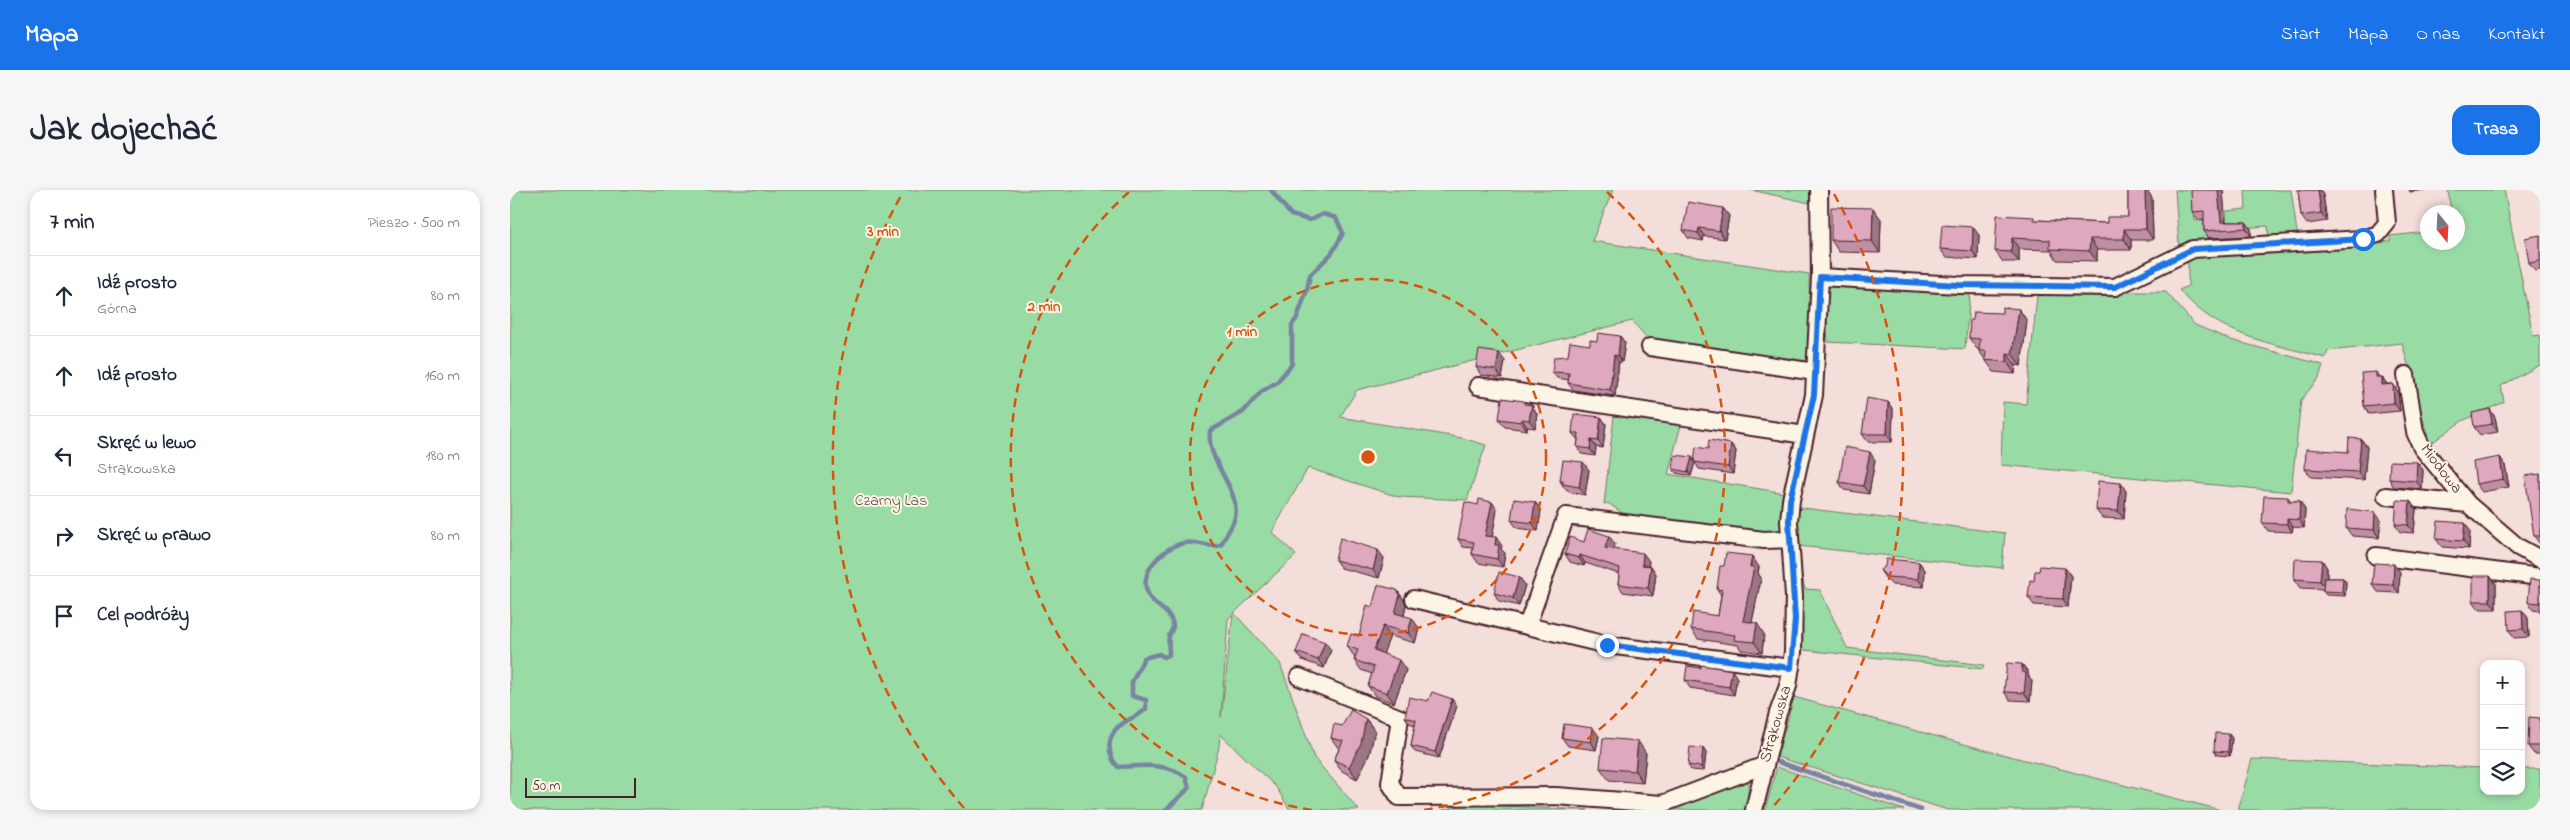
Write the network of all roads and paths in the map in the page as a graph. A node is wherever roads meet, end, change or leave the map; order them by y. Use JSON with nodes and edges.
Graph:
{"nodes":[{"id":1,"x":1819,"y":190,"type":"edge"},
{"id":2,"x":2384,"y":190,"type":"edge"},
{"id":3,"x":1820,"y":277,"type":"junction"},
{"id":4,"x":1650,"y":347,"type":"dead end"},
{"id":5,"x":1815,"y":372,"type":"junction"},
{"id":6,"x":2406,"y":375,"type":"dead end"},
{"id":7,"x":1478,"y":386,"type":"dead end"},
{"id":8,"x":1804,"y":436,"type":"junction"},
{"id":9,"x":2386,"y":496,"type":"dead end"},
{"id":10,"x":2468,"y":504,"type":"junction"},
{"id":11,"x":1789,"y":539,"type":"junction"},
{"id":12,"x":2376,"y":556,"type":"dead end"},
{"id":13,"x":2536,"y":557,"type":"edge"},
{"id":14,"x":2520,"y":574,"type":"junction"},
{"id":15,"x":2540,"y":577,"type":"edge"},
{"id":16,"x":1414,"y":599,"type":"dead end"},
{"id":17,"x":1527,"y":626,"type":"junction"},
{"id":18,"x":1791,"y":668,"type":"junction"},
{"id":19,"x":1299,"y":677,"type":"dead end"},
{"id":20,"x":1765,"y":765,"type":"junction"},
{"id":21,"x":1754,"y":810,"type":"edge"}],
"edges":[{"from":1,"to":3,"type":"street","name":"Strąkowska"},
{"from":2,"to":3,"type":"street"},
{"from":3,"to":5,"type":"street","name":"Strąkowska"},
{"from":4,"to":5,"type":"street"},
{"from":5,"to":8,"type":"street","name":"Strąkowska"},
{"from":6,"to":10,"type":"street","name":"Miodowa"},
{"from":7,"to":8,"type":"street"},
{"from":8,"to":11,"type":"street","name":"Strąkowska"},
{"from":9,"to":10,"type":"street","name":"Miodowa"},
{"from":10,"to":13,"type":"street","name":"Miodowa"},
{"from":11,"to":17,"type":"street"},
{"from":11,"to":18,"type":"street","name":"Strąkowska"},
{"from":12,"to":14,"type":"street"},
{"from":13,"to":14,"type":"street","name":"Miodowa"},
{"from":14,"to":15,"type":"street"},
{"from":16,"to":17,"type":"street"},
{"from":17,"to":18,"type":"street"},
{"from":18,"to":20,"type":"street","name":"Strąkowska"},
{"from":19,"to":20,"type":"street"},
{"from":20,"to":21,"type":"street","name":"Strąkowska"}]}
